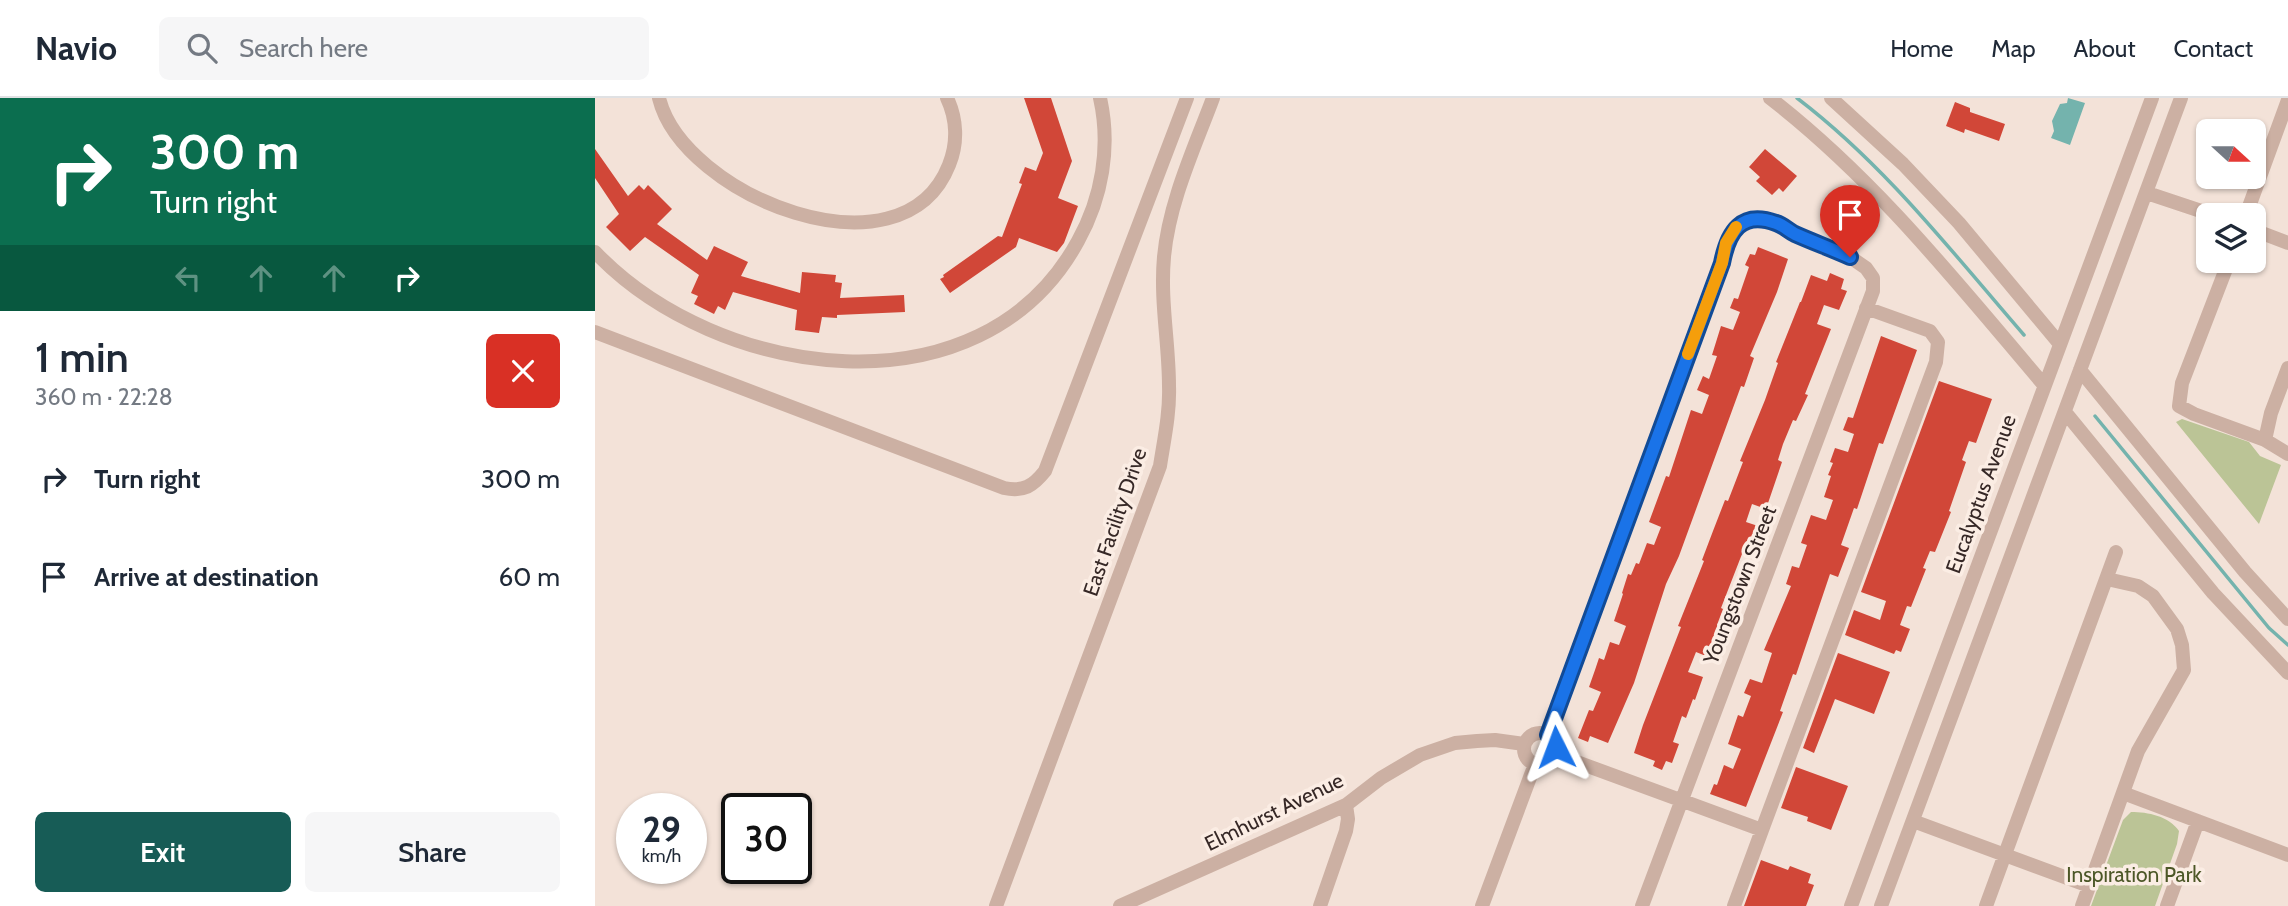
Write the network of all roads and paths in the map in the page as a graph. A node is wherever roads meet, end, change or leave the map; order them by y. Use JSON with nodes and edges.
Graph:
{"nodes":[{"id":1,"x":659,"y":98,"type":"edge"},
{"id":2,"x":947,"y":98,"type":"edge"},
{"id":3,"x":1100,"y":98,"type":"edge"},
{"id":4,"x":1187,"y":98,"type":"edge"},
{"id":5,"x":1213,"y":98,"type":"edge"},
{"id":6,"x":1770,"y":98,"type":"edge"},
{"id":7,"x":1831,"y":98,"type":"edge"},
{"id":8,"x":2152,"y":98,"type":"edge"},
{"id":9,"x":2181,"y":98,"type":"edge"},
{"id":10,"x":2288,"y":100,"type":"edge"},
{"id":11,"x":2147,"y":192,"type":"junction"},
{"id":12,"x":2250,"y":203,"type":"edge"},
{"id":13,"x":2196,"y":209,"type":"edge"},
{"id":14,"x":2266,"y":235,"type":"edge"},
{"id":15,"x":2288,"y":243,"type":"edge"},
{"id":16,"x":595,"y":253,"type":"edge"},
{"id":17,"x":2224,"y":273,"type":"edge"},
{"id":18,"x":1866,"y":309,"type":"junction"},
{"id":19,"x":595,"y":332,"type":"edge"},
{"id":20,"x":2059,"y":343,"type":"junction"},
{"id":21,"x":2288,"y":368,"type":"edge"},
{"id":22,"x":2080,"y":370,"type":"junction"},
{"id":23,"x":2044,"y":385,"type":"junction"},
{"id":24,"x":2064,"y":412,"type":"junction"},
{"id":25,"x":2265,"y":440,"type":"junction"},
{"id":26,"x":2288,"y":454,"type":"edge"},
{"id":27,"x":2116,"y":552,"type":"dead end"},
{"id":28,"x":2107,"y":579,"type":"junction"},
{"id":29,"x":2288,"y":619,"type":"edge"},
{"id":30,"x":2288,"y":673,"type":"edge"},
{"id":31,"x":1548,"y":735,"type":"junction"},
{"id":32,"x":1524,"y":744,"type":"junction"},
{"id":33,"x":1555,"y":754,"type":"junction"},
{"id":34,"x":1535,"y":764,"type":"junction"},
{"id":35,"x":2123,"y":793,"type":"junction"},
{"id":36,"x":1681,"y":800,"type":"junction"},
{"id":37,"x":1346,"y":805,"type":"junction"},
{"id":38,"x":1913,"y":821,"type":"junction"},
{"id":39,"x":2198,"y":821,"type":"junction"},
{"id":40,"x":1762,"y":830,"type":"junction"},
{"id":41,"x":2288,"y":855,"type":"edge"},
{"id":42,"x":2005,"y":856,"type":"junction"},
{"id":43,"x":2089,"y":886,"type":"junction"},
{"id":44,"x":996,"y":906,"type":"edge"},
{"id":45,"x":1120,"y":906,"type":"edge"},
{"id":46,"x":1320,"y":906,"type":"edge"},
{"id":47,"x":1482,"y":906,"type":"edge"},
{"id":48,"x":1642,"y":906,"type":"edge"},
{"id":49,"x":1734,"y":906,"type":"edge"},
{"id":50,"x":1851,"y":906,"type":"edge"},
{"id":51,"x":1881,"y":906,"type":"edge"},
{"id":52,"x":1986,"y":906,"type":"edge"},
{"id":53,"x":2082,"y":906,"type":"edge"},
{"id":54,"x":2167,"y":906,"type":"edge"}],
"edges":[{"from":1,"to":2,"type":"street"},
{"from":3,"to":16,"type":"street"},
{"from":4,"to":19,"type":"street"},
{"from":5,"to":44,"type":"street","name":"East Facility Drive"},
{"from":6,"to":23,"type":"street"},
{"from":7,"to":20,"type":"street"},
{"from":8,"to":20,"type":"street","name":"Eucalyptus Avenue"},
{"from":9,"to":11,"type":"street"},
{"from":10,"to":12,"type":"street"},
{"from":11,"to":13,"type":"street"},
{"from":11,"to":22,"type":"street"},
{"from":14,"to":15,"type":"street"},
{"from":17,"to":25,"type":"street"},
{"from":18,"to":31,"type":"street","name":"Youngstown Street"},
{"from":18,"to":36,"type":"street","name":"Youngstown Street"},
{"from":18,"to":40,"type":"street"},
{"from":20,"to":23,"type":"street","name":"Eucalyptus Avenue"},
{"from":21,"to":25,"type":"street"},
{"from":22,"to":24,"type":"street"},
{"from":22,"to":29,"type":"street"},
{"from":23,"to":50,"type":"street","name":"Eucalyptus Avenue"},
{"from":24,"to":30,"type":"street"},
{"from":24,"to":38,"type":"street"},
{"from":25,"to":26,"type":"street"},
{"from":27,"to":28,"type":"street"},
{"from":28,"to":35,"type":"street"},
{"from":28,"to":42,"type":"street"},
{"from":31,"to":32,"type":"street"},
{"from":31,"to":33,"type":"street"},
{"from":32,"to":34,"type":"street"},
{"from":32,"to":37,"type":"street","name":"Elmhurst Avenue"},
{"from":33,"to":34,"type":"street"},
{"from":33,"to":36,"type":"street"},
{"from":34,"to":47,"type":"street"},
{"from":35,"to":39,"type":"street"},
{"from":35,"to":43,"type":"street"},
{"from":36,"to":40,"type":"street"},
{"from":36,"to":48,"type":"street","name":"Youngstown Street"},
{"from":37,"to":45,"type":"street","name":"Elmhurst Avenue"},
{"from":37,"to":46,"type":"street"},
{"from":38,"to":42,"type":"street"},
{"from":38,"to":51,"type":"street"},
{"from":39,"to":41,"type":"street"},
{"from":39,"to":54,"type":"street"},
{"from":40,"to":49,"type":"street"},
{"from":42,"to":43,"type":"street"},
{"from":42,"to":52,"type":"street"},
{"from":43,"to":53,"type":"street"}]}
